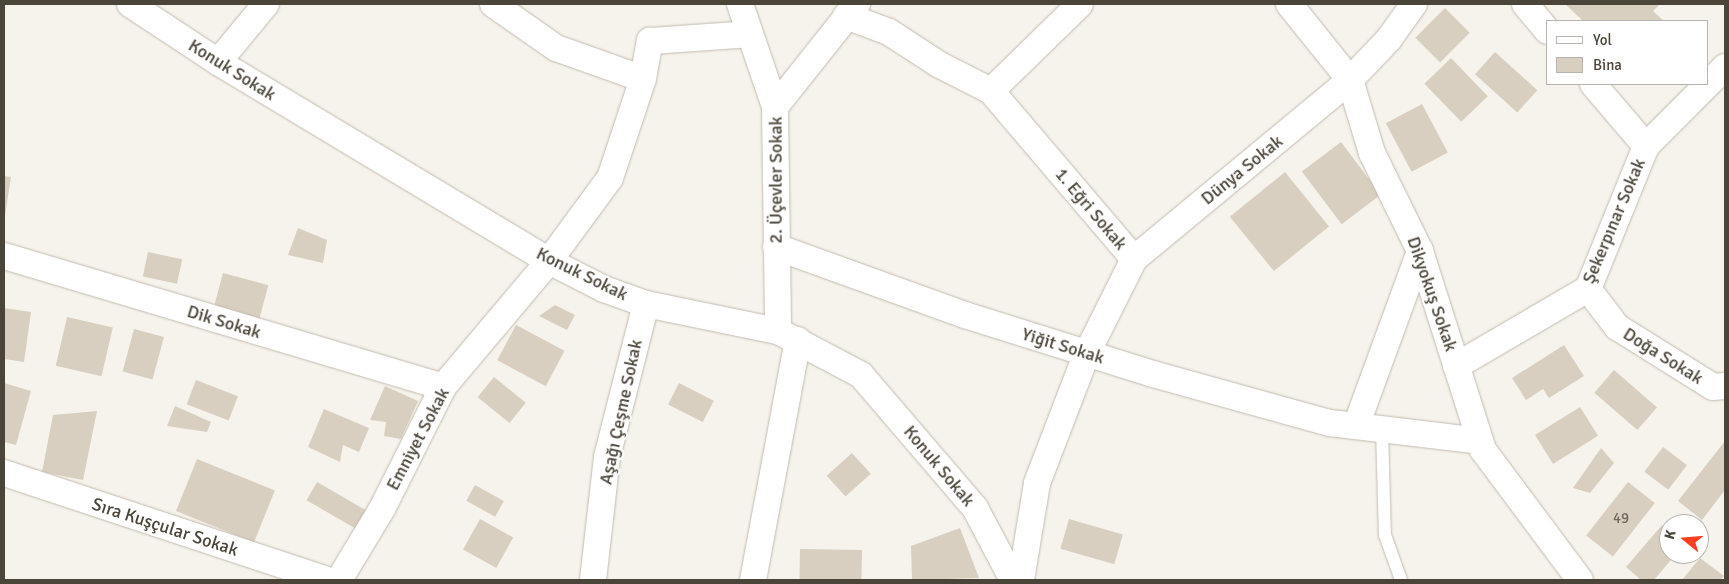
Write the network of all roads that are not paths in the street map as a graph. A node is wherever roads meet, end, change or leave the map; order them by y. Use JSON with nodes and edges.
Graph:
{"nodes":[{"id":1,"x":130,"y":4,"type":"edge"},
{"id":2,"x":266,"y":4,"type":"edge"},
{"id":3,"x":740,"y":4,"type":"edge"},
{"id":4,"x":1080,"y":4,"type":"edge"},
{"id":5,"x":1289,"y":4,"type":"edge"},
{"id":6,"x":1414,"y":4,"type":"edge"},
{"id":7,"x":1525,"y":4,"type":"edge"},
{"id":8,"x":507,"y":8,"type":"edge"},
{"id":9,"x":851,"y":10,"type":"edge"},
{"id":10,"x":1546,"y":29,"type":"edge"},
{"id":11,"x":749,"y":34,"type":"junction"},
{"id":12,"x":218,"y":62,"type":"junction"},
{"id":13,"x":1725,"y":67,"type":"edge"},
{"id":14,"x":643,"y":79,"type":"junction"},
{"id":15,"x":1350,"y":80,"type":"junction"},
{"id":16,"x":1709,"y":83,"type":"edge"},
{"id":17,"x":1594,"y":85,"type":"edge"},
{"id":18,"x":1707,"y":85,"type":"edge"},
{"id":19,"x":991,"y":91,"type":"junction"},
{"id":20,"x":775,"y":107,"type":"junction"},
{"id":21,"x":1646,"y":146,"type":"junction"},
{"id":22,"x":776,"y":247,"type":"junction"},
{"id":23,"x":1420,"y":251,"type":"junction"},
{"id":24,"x":4,"y":256,"type":"edge"},
{"id":25,"x":1134,"y":259,"type":"junction"},
{"id":26,"x":549,"y":261,"type":"junction"},
{"id":27,"x":1588,"y":289,"type":"junction"},
{"id":28,"x":646,"y":304,"type":"junction"},
{"id":29,"x":788,"y":336,"type":"junction"},
{"id":30,"x":1087,"y":353,"type":"junction"},
{"id":31,"x":1456,"y":366,"type":"junction"},
{"id":32,"x":1725,"y":386,"type":"edge"},
{"id":33,"x":444,"y":387,"type":"junction"},
{"id":34,"x":1356,"y":426,"type":"junction"},
{"id":35,"x":1382,"y":430,"type":"junction"},
{"id":36,"x":1480,"y":441,"type":"junction"},
{"id":37,"x":4,"y":473,"type":"edge"},
{"id":38,"x":327,"y":580,"type":"edge"},
{"id":39,"x":338,"y":580,"type":"edge"},
{"id":40,"x":593,"y":580,"type":"edge"},
{"id":41,"x":753,"y":580,"type":"edge"},
{"id":42,"x":1013,"y":580,"type":"edge"},
{"id":43,"x":1021,"y":580,"type":"edge"},
{"id":44,"x":1401,"y":580,"type":"edge"},
{"id":45,"x":1580,"y":580,"type":"edge"}],
"edges":[{"from":1,"to":12,"type":"street","name":"Konuk Sokak"},
{"from":2,"to":12,"type":"street"},
{"from":3,"to":11,"type":"street","name":"2. Üçevler Sokak"},
{"from":4,"to":19,"type":"street"},
{"from":5,"to":15,"type":"street","name":"Dikyokuş Sokak"},
{"from":6,"to":15,"type":"street","name":"Dünya Sokak"},
{"from":7,"to":10,"type":"street"},
{"from":8,"to":14,"type":"street"},
{"from":9,"to":19,"type":"street","name":"1. Eğri Sokak"},
{"from":9,"to":20,"type":"street"},
{"from":11,"to":14,"type":"street","name":"Emniyet Sokak"},
{"from":11,"to":20,"type":"street","name":"2. Üçevler Sokak"},
{"from":12,"to":26,"type":"street","name":"Konuk Sokak"},
{"from":13,"to":16,"type":"street","name":"Şekerpınar Sokak"},
{"from":14,"to":26,"type":"street","name":"Emniyet Sokak"},
{"from":15,"to":23,"type":"street","name":"Dikyokuş Sokak"},
{"from":15,"to":25,"type":"street","name":"Dünya Sokak"},
{"from":17,"to":21,"type":"street"},
{"from":18,"to":21,"type":"street","name":"Şekerpınar Sokak"},
{"from":19,"to":25,"type":"street","name":"1. Eğri Sokak"},
{"from":20,"to":22,"type":"street","name":"2. Üçevler Sokak"},
{"from":21,"to":27,"type":"street","name":"Şekerpınar Sokak"},
{"from":22,"to":29,"type":"street","name":"2. Üçevler Sokak"},
{"from":22,"to":30,"type":"street","name":"Yiğit Sokak"},
{"from":23,"to":31,"type":"street","name":"Dikyokuş Sokak"},
{"from":23,"to":34,"type":"street"},
{"from":24,"to":33,"type":"street","name":"Dik Sokak"},
{"from":25,"to":30,"type":"street","name":"1. Eğri Sokak"},
{"from":26,"to":28,"type":"street","name":"Konuk Sokak"},
{"from":26,"to":33,"type":"street","name":"Emniyet Sokak"},
{"from":27,"to":31,"type":"street","name":"Şekerpınar Sokak"},
{"from":27,"to":32,"type":"street","name":"Doğa Sokak"},
{"from":28,"to":29,"type":"street","name":"Konuk Sokak"},
{"from":28,"to":40,"type":"street","name":"Aşağı Çeşme Sokak"},
{"from":29,"to":41,"type":"street","name":"2. Üçevler Sokak"},
{"from":29,"to":42,"type":"street","name":"Konuk Sokak"},
{"from":30,"to":34,"type":"street","name":"Yiğit Sokak"},
{"from":30,"to":43,"type":"street","name":"1. Eğri Sokak"},
{"from":31,"to":36,"type":"street","name":"Dikyokuş Sokak"},
{"from":33,"to":39,"type":"street","name":"Emniyet Sokak"},
{"from":34,"to":35,"type":"street","name":"Yiğit Sokak"},
{"from":35,"to":36,"type":"street","name":"Yiğit Sokak"},
{"from":35,"to":44,"type":"lane"},
{"from":36,"to":45,"type":"street","name":"Dikyokuş Sokak"},
{"from":37,"to":38,"type":"street","name":"Sıra Kuşçular Sokak"}]}
